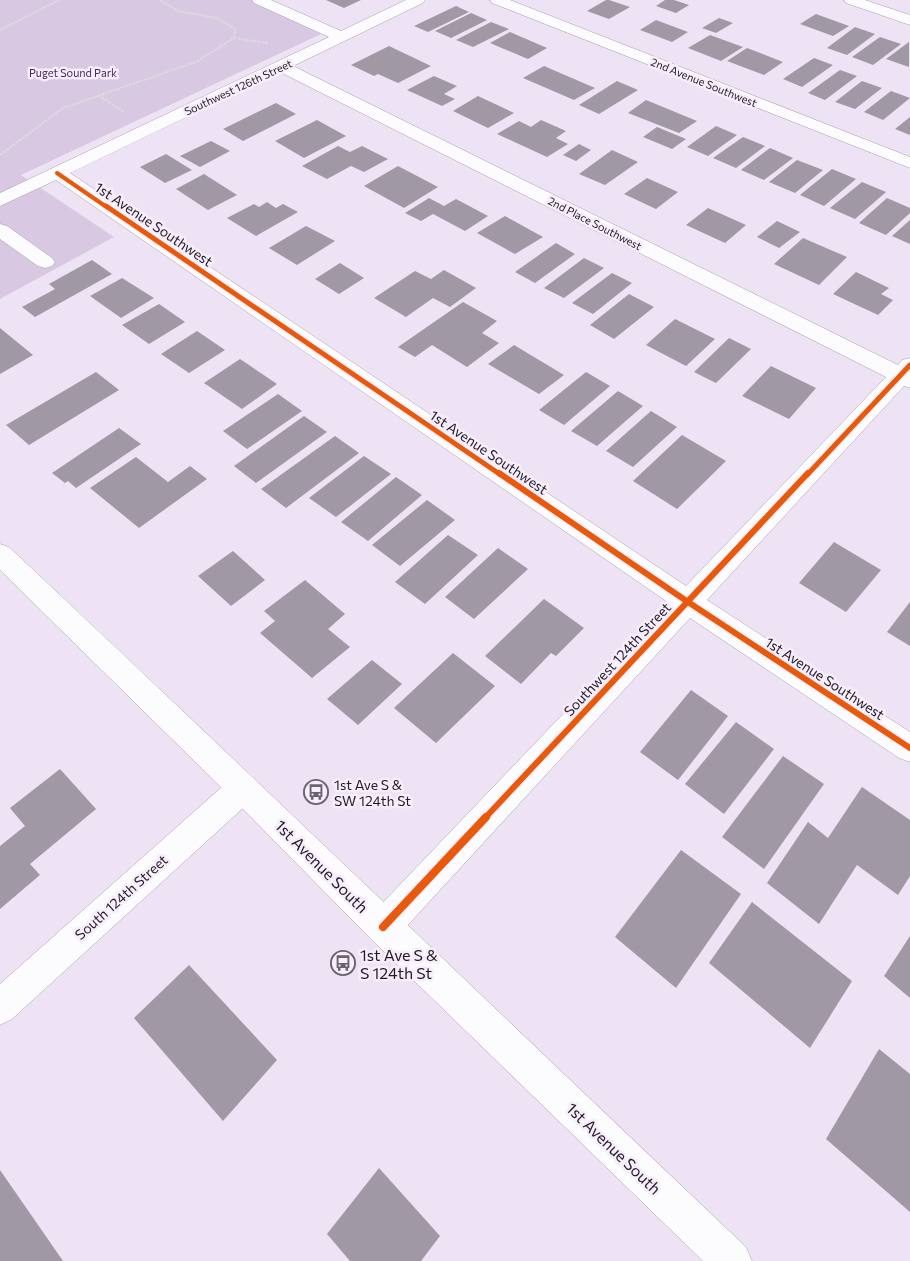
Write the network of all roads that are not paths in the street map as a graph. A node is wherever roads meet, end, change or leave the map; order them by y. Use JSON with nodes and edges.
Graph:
{"nodes":[{"id":1,"x":259,"y":0,"type":"edge"},
{"id":2,"x":418,"y":0,"type":"edge"},
{"id":3,"x":497,"y":0,"type":"edge"},
{"id":4,"x":851,"y":0,"type":"edge"},
{"id":5,"x":910,"y":20,"type":"edge"},
{"id":6,"x":342,"y":37,"type":"junction"},
{"id":7,"x":281,"y":66,"type":"junction"},
{"id":8,"x":910,"y":163,"type":"edge"},
{"id":9,"x":57,"y":173,"type":"junction"},
{"id":10,"x":0,"y":200,"type":"edge"},
{"id":11,"x":0,"y":230,"type":"edge"},
{"id":12,"x":45,"y":262,"type":"dead end"},
{"id":13,"x":907,"y":373,"type":"edge"},
{"id":14,"x":0,"y":554,"type":"edge"},
{"id":15,"x":688,"y":602,"type":"junction"},
{"id":16,"x":910,"y":748,"type":"edge"},
{"id":17,"x":243,"y":788,"type":"junction"},
{"id":18,"x":383,"y":927,"type":"junction"},
{"id":19,"x":0,"y":1007,"type":"edge"},
{"id":20,"x":732,"y":1261,"type":"edge"}],
"edges":[{"from":1,"to":6,"type":"street"},
{"from":2,"to":6,"type":"street","name":"Southwest 126th Street"},
{"from":3,"to":8,"type":"street","name":"2nd Avenue Southwest"},
{"from":4,"to":5,"type":"street"},
{"from":6,"to":7,"type":"street","name":"Southwest 126th Street"},
{"from":7,"to":9,"type":"street","name":"Southwest 126th Street"},
{"from":7,"to":13,"type":"street","name":"2nd Place Southwest"},
{"from":9,"to":10,"type":"street","name":"Southwest 126th Street"},
{"from":9,"to":15,"type":"street","name":"1st Avenue Southwest"},
{"from":11,"to":12,"type":"street"},
{"from":13,"to":15,"type":"street","name":"Southwest 124th Street"},
{"from":14,"to":17,"type":"street","name":"1st Avenue South"},
{"from":15,"to":16,"type":"street","name":"1st Avenue Southwest"},
{"from":15,"to":18,"type":"street","name":"Southwest 124th Street"},
{"from":17,"to":18,"type":"street","name":"1st Avenue South"},
{"from":17,"to":19,"type":"street","name":"South 124th Street"},
{"from":18,"to":20,"type":"street","name":"1st Avenue South"}]}
